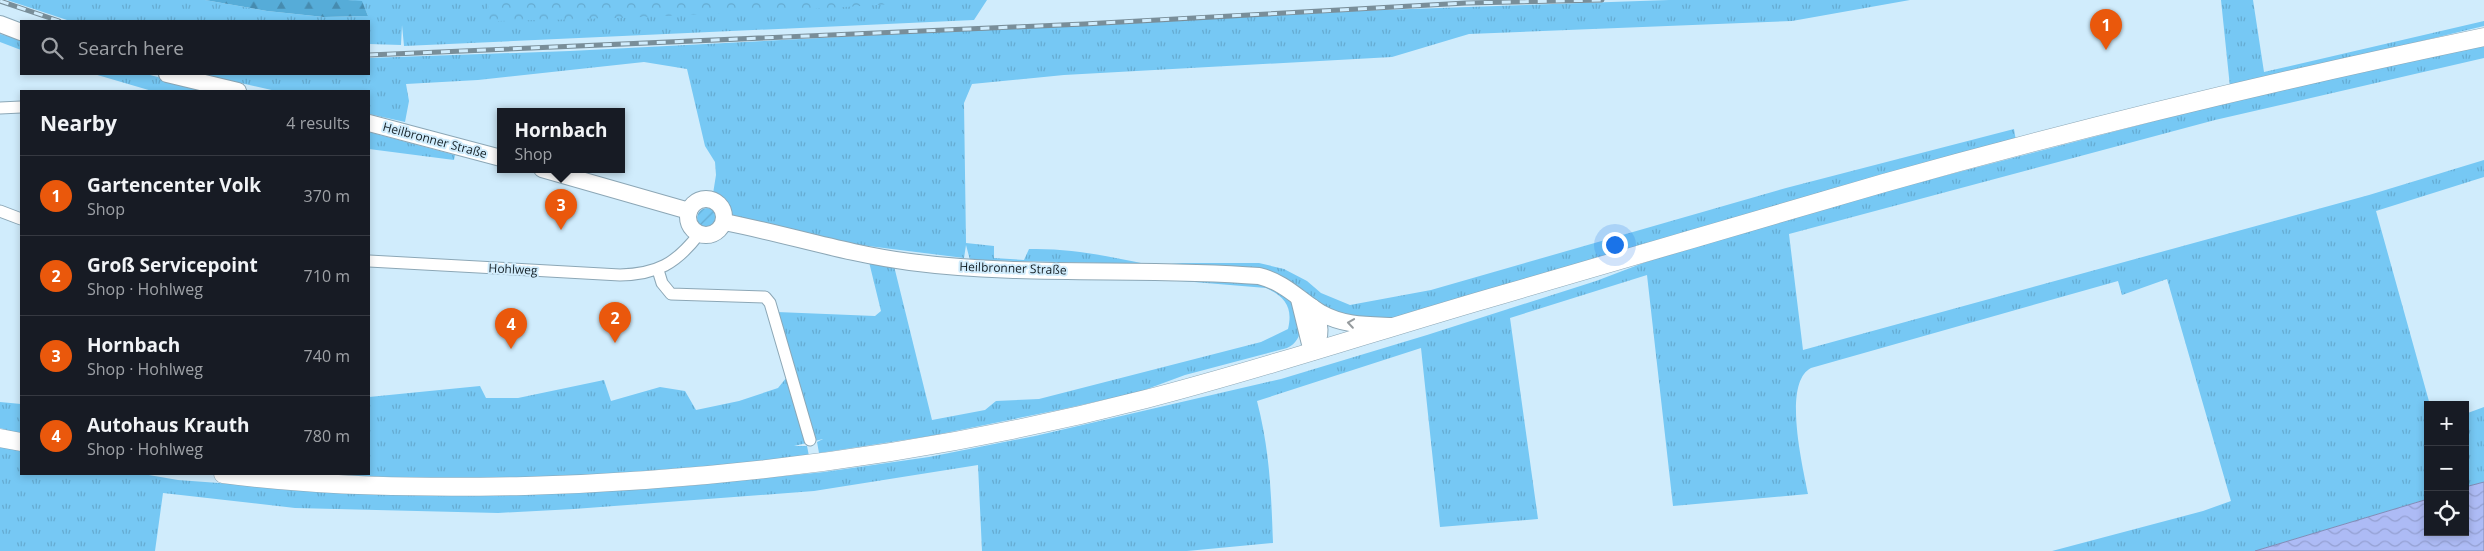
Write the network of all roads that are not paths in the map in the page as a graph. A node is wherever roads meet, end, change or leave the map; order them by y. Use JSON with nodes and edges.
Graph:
{"nodes":[{"id":1,"x":0,"y":24,"type":"edge"},
{"id":2,"x":20,"y":32,"type":"edge"},
{"id":3,"x":2484,"y":37,"type":"edge"},
{"id":4,"x":171,"y":75,"type":"edge"},
{"id":5,"x":234,"y":90,"type":"edge"},
{"id":6,"x":20,"y":107,"type":"edge"},
{"id":7,"x":0,"y":108,"type":"edge"},
{"id":8,"x":370,"y":123,"type":"edge"},
{"id":9,"x":497,"y":157,"type":"edge"},
{"id":10,"x":556,"y":173,"type":"edge"},
{"id":11,"x":0,"y":211,"type":"edge"},
{"id":12,"x":689,"y":211,"type":"junction"},
{"id":13,"x":20,"y":218,"type":"edge"},
{"id":14,"x":724,"y":222,"type":"junction"},
{"id":15,"x":699,"y":234,"type":"junction"},
{"id":16,"x":370,"y":261,"type":"edge"},
{"id":17,"x":658,"y":270,"type":"junction"},
{"id":18,"x":1298,"y":299,"type":"junction"},
{"id":19,"x":1312,"y":308,"type":"junction"},
{"id":20,"x":1400,"y":326,"type":"junction"},
{"id":21,"x":1312,"y":352,"type":"junction"},
{"id":22,"x":0,"y":438,"type":"edge"},
{"id":23,"x":810,"y":440,"type":"dead end"},
{"id":24,"x":20,"y":442,"type":"edge"},
{"id":25,"x":232,"y":475,"type":"edge"}],
"edges":[{"from":1,"to":2,"type":"street"},
{"from":3,"to":20,"type":"main road"},
{"from":4,"to":5,"type":"street"},
{"from":6,"to":7,"type":"street"},
{"from":8,"to":9,"type":"street","name":"Heilbronner Straße"},
{"from":10,"to":12,"type":"street"},
{"from":11,"to":13,"type":"street"},
{"from":12,"to":14,"type":"street"},
{"from":12,"to":15,"type":"street"},
{"from":14,"to":15,"type":"street"},
{"from":14,"to":18,"type":"street","name":"Heilbronner Straße"},
{"from":15,"to":17,"type":"street","name":"Hohlweg"},
{"from":16,"to":17,"type":"street","name":"Hohlweg"},
{"from":17,"to":23,"type":"street"},
{"from":18,"to":19,"type":"street","name":"Heilbronner Straße"},
{"from":18,"to":21,"type":"street"},
{"from":20,"to":19,"type":"street","name":"Heilbronner Straße","one_way":true},
{"from":19,"to":21,"type":"street"},
{"from":20,"to":21,"type":"main road"},
{"from":21,"to":25,"type":"main road"},
{"from":22,"to":24,"type":"main road"}]}
